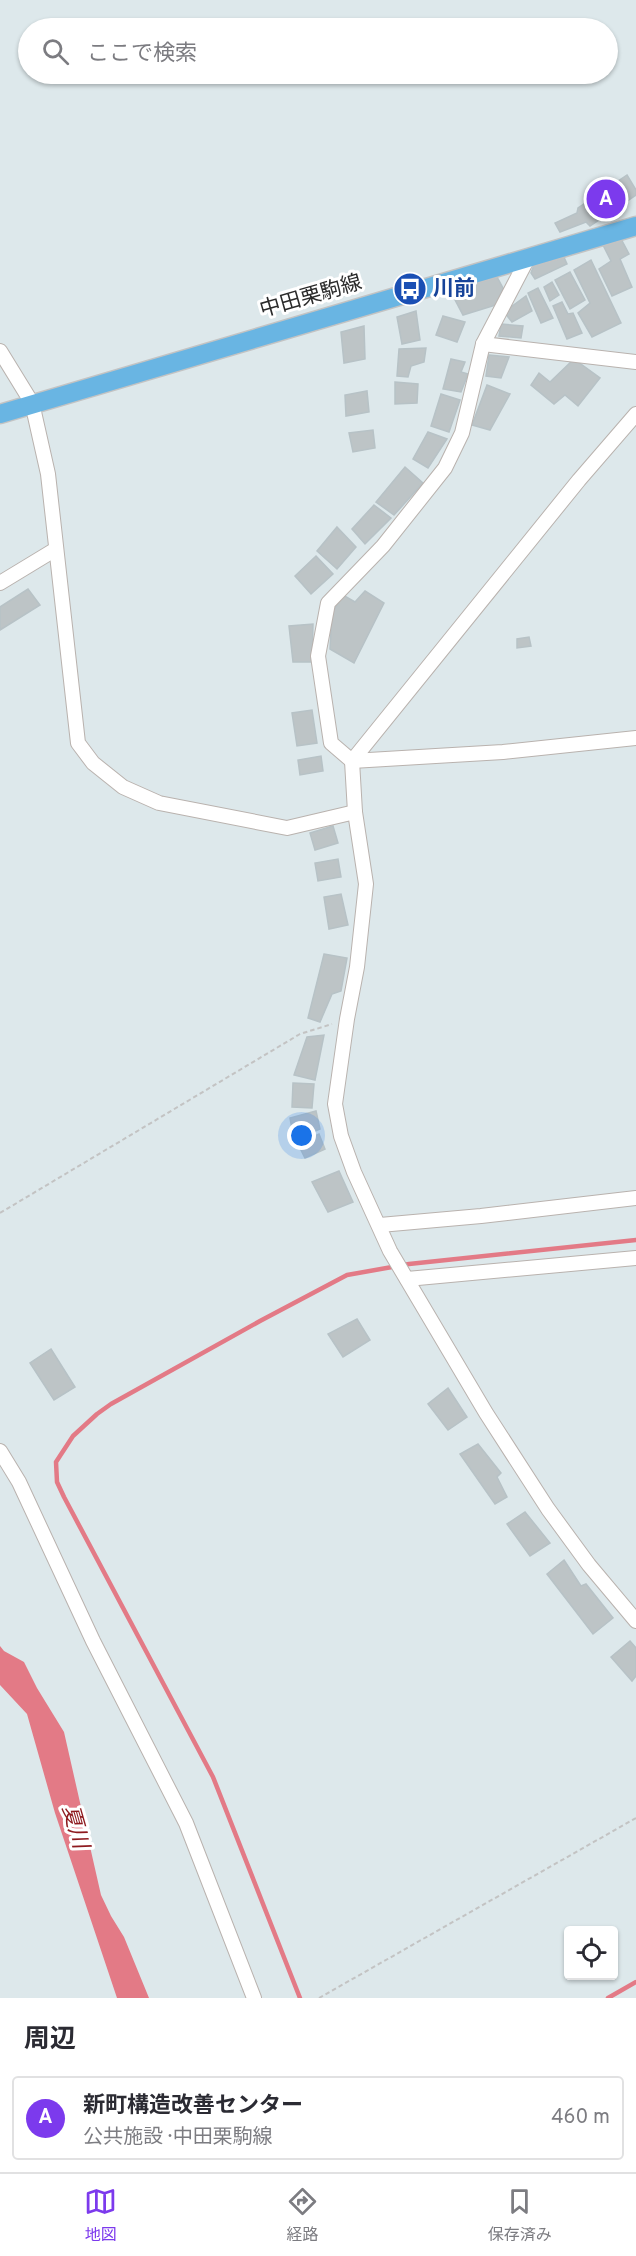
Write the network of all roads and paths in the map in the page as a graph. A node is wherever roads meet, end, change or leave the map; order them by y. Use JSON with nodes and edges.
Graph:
{"nodes":[{"id":1,"x":636,"y":226,"type":"edge"},
{"id":2,"x":529,"y":256,"type":"junction"},
{"id":3,"x":483,"y":344,"type":"junction"},
{"id":4,"x":0,"y":351,"type":"edge"},
{"id":5,"x":636,"y":362,"type":"edge"},
{"id":6,"x":32,"y":403,"type":"junction"},
{"id":7,"x":0,"y":414,"type":"edge"},
{"id":8,"x":636,"y":414,"type":"edge"},
{"id":9,"x":56,"y":549,"type":"junction"},
{"id":10,"x":0,"y":583,"type":"edge"},
{"id":11,"x":636,"y":738,"type":"edge"},
{"id":12,"x":352,"y":760,"type":"junction"},
{"id":13,"x":355,"y":812,"type":"junction"},
{"id":14,"x":346,"y":1019,"type":"junction"},
{"id":15,"x":636,"y":1198,"type":"edge"},
{"id":16,"x":0,"y":1213,"type":"edge"},
{"id":17,"x":380,"y":1225,"type":"junction"},
{"id":18,"x":636,"y":1258,"type":"edge"},
{"id":19,"x":406,"y":1277,"type":"junction"},
{"id":20,"x":0,"y":1451,"type":"edge"},
{"id":21,"x":636,"y":1621,"type":"edge"},
{"id":22,"x":636,"y":1818,"type":"edge"},
{"id":23,"x":254,"y":1998,"type":"edge"},
{"id":24,"x":319,"y":1998,"type":"edge"}],
"edges":[{"from":1,"to":2,"type":"main road","name":"中田栗駒線"},
{"from":2,"to":3,"type":"street"},
{"from":2,"to":6,"type":"main road","name":"中田栗駒線"},
{"from":3,"to":5,"type":"street"},
{"from":3,"to":12,"type":"street"},
{"from":4,"to":6,"type":"street"},
{"from":6,"to":7,"type":"main road","name":"中田栗駒線"},
{"from":6,"to":9,"type":"street"},
{"from":8,"to":12,"type":"street"},
{"from":9,"to":10,"type":"street"},
{"from":9,"to":13,"type":"street"},
{"from":11,"to":12,"type":"street"},
{"from":12,"to":13,"type":"street"},
{"from":13,"to":14,"type":"street"},
{"from":14,"to":16,"type":"path"},
{"from":14,"to":17,"type":"street"},
{"from":15,"to":17,"type":"street"},
{"from":17,"to":19,"type":"street"},
{"from":18,"to":19,"type":"street"},
{"from":19,"to":21,"type":"street"},
{"from":20,"to":23,"type":"street"},
{"from":22,"to":24,"type":"path"}]}
